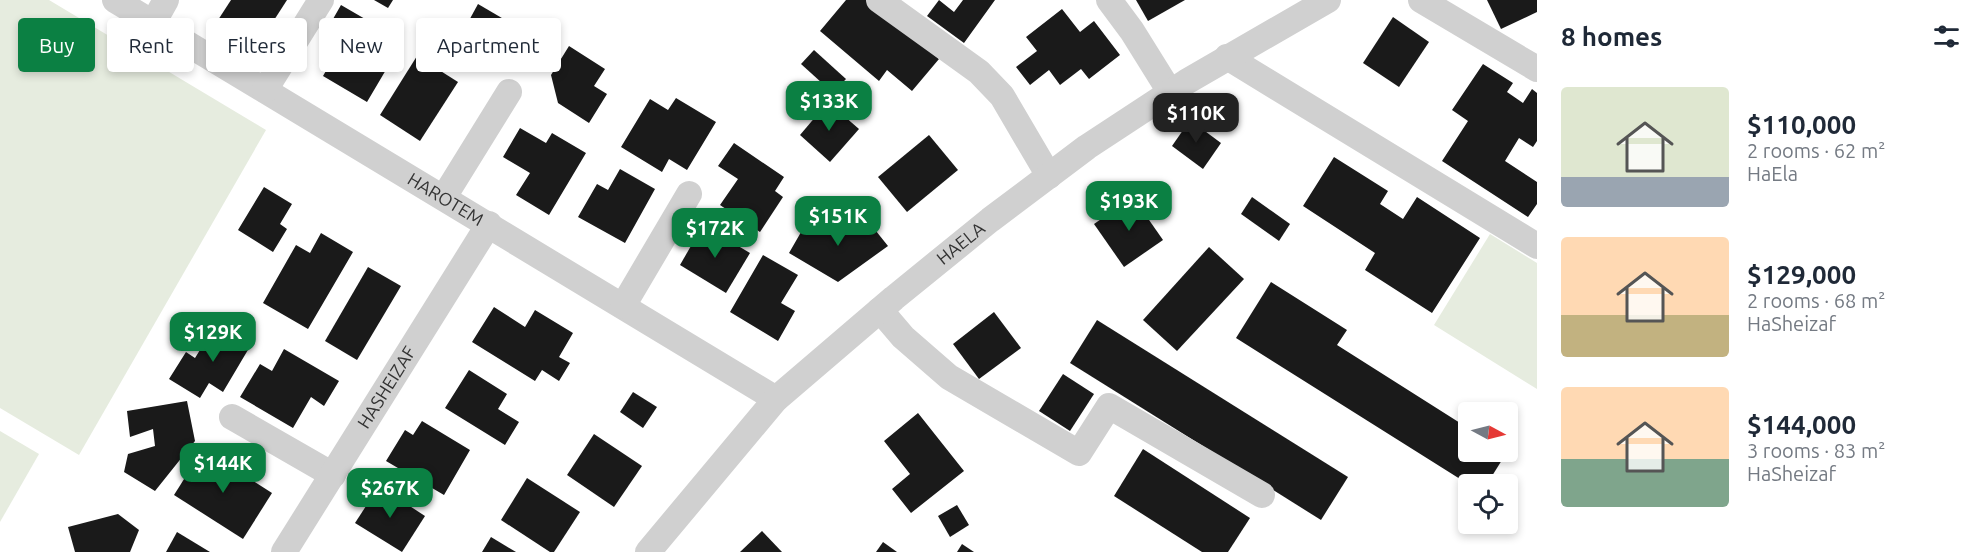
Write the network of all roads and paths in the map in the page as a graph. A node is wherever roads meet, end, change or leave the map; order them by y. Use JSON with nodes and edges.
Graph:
{"nodes":[{"id":1,"x":115,"y":0,"type":"edge"},
{"id":2,"x":166,"y":0,"type":"edge"},
{"id":3,"x":321,"y":0,"type":"edge"},
{"id":4,"x":879,"y":0,"type":"edge"},
{"id":5,"x":1109,"y":0,"type":"edge"},
{"id":6,"x":1328,"y":0,"type":"edge"},
{"id":7,"x":1421,"y":0,"type":"edge"},
{"id":8,"x":145,"y":18,"type":"edge"},
{"id":9,"x":156,"y":18,"type":"edge"},
{"id":10,"x":194,"y":48,"type":"edge"},
{"id":11,"x":1227,"y":57,"type":"junction"},
{"id":12,"x":1537,"y":69,"type":"edge"},
{"id":13,"x":265,"y":90,"type":"junction"},
{"id":14,"x":509,"y":92,"type":"dead end"},
{"id":15,"x":1170,"y":92,"type":"junction"},
{"id":16,"x":1049,"y":176,"type":"junction"},
{"id":17,"x":689,"y":194,"type":"dead end"},
{"id":18,"x":444,"y":197,"type":"junction"},
{"id":19,"x":489,"y":224,"type":"junction"},
{"id":20,"x":1537,"y":246,"type":"edge"},
{"id":21,"x":623,"y":306,"type":"junction"},
{"id":22,"x":880,"y":310,"type":"junction"},
{"id":23,"x":776,"y":399,"type":"junction"},
{"id":24,"x":232,"y":417,"type":"dead end"},
{"id":25,"x":333,"y":474,"type":"junction"},
{"id":26,"x":1262,"y":495,"type":"dead end"},
{"id":27,"x":284,"y":552,"type":"edge"},
{"id":28,"x":648,"y":552,"type":"edge"}],
"edges":[{"from":1,"to":8,"type":"street","name":"HAROTEM"},
{"from":2,"to":9,"type":"street"},
{"from":3,"to":13,"type":"street"},
{"from":4,"to":16,"type":"street"},
{"from":5,"to":15,"type":"street"},
{"from":6,"to":11,"type":"street","name":"HAELA"},
{"from":7,"to":12,"type":"street"},
{"from":10,"to":13,"type":"street","name":"HAROTEM"},
{"from":11,"to":15,"type":"street","name":"HAELA"},
{"from":11,"to":20,"type":"street"},
{"from":13,"to":18,"type":"street","name":"HAROTEM"},
{"from":14,"to":18,"type":"street"},
{"from":15,"to":16,"type":"street","name":"HAELA"},
{"from":16,"to":22,"type":"street","name":"HAELA"},
{"from":17,"to":21,"type":"street"},
{"from":18,"to":19,"type":"street","name":"HAROTEM"},
{"from":19,"to":21,"type":"street","name":"HAROTEM"},
{"from":19,"to":25,"type":"street","name":"HASHEIZAF"},
{"from":21,"to":23,"type":"street","name":"HAROTEM"},
{"from":22,"to":23,"type":"street","name":"HAELA"},
{"from":22,"to":26,"type":"street"},
{"from":23,"to":28,"type":"street","name":"HAELA"},
{"from":24,"to":25,"type":"street"},
{"from":25,"to":27,"type":"street","name":"HASHEIZAF"}]}
